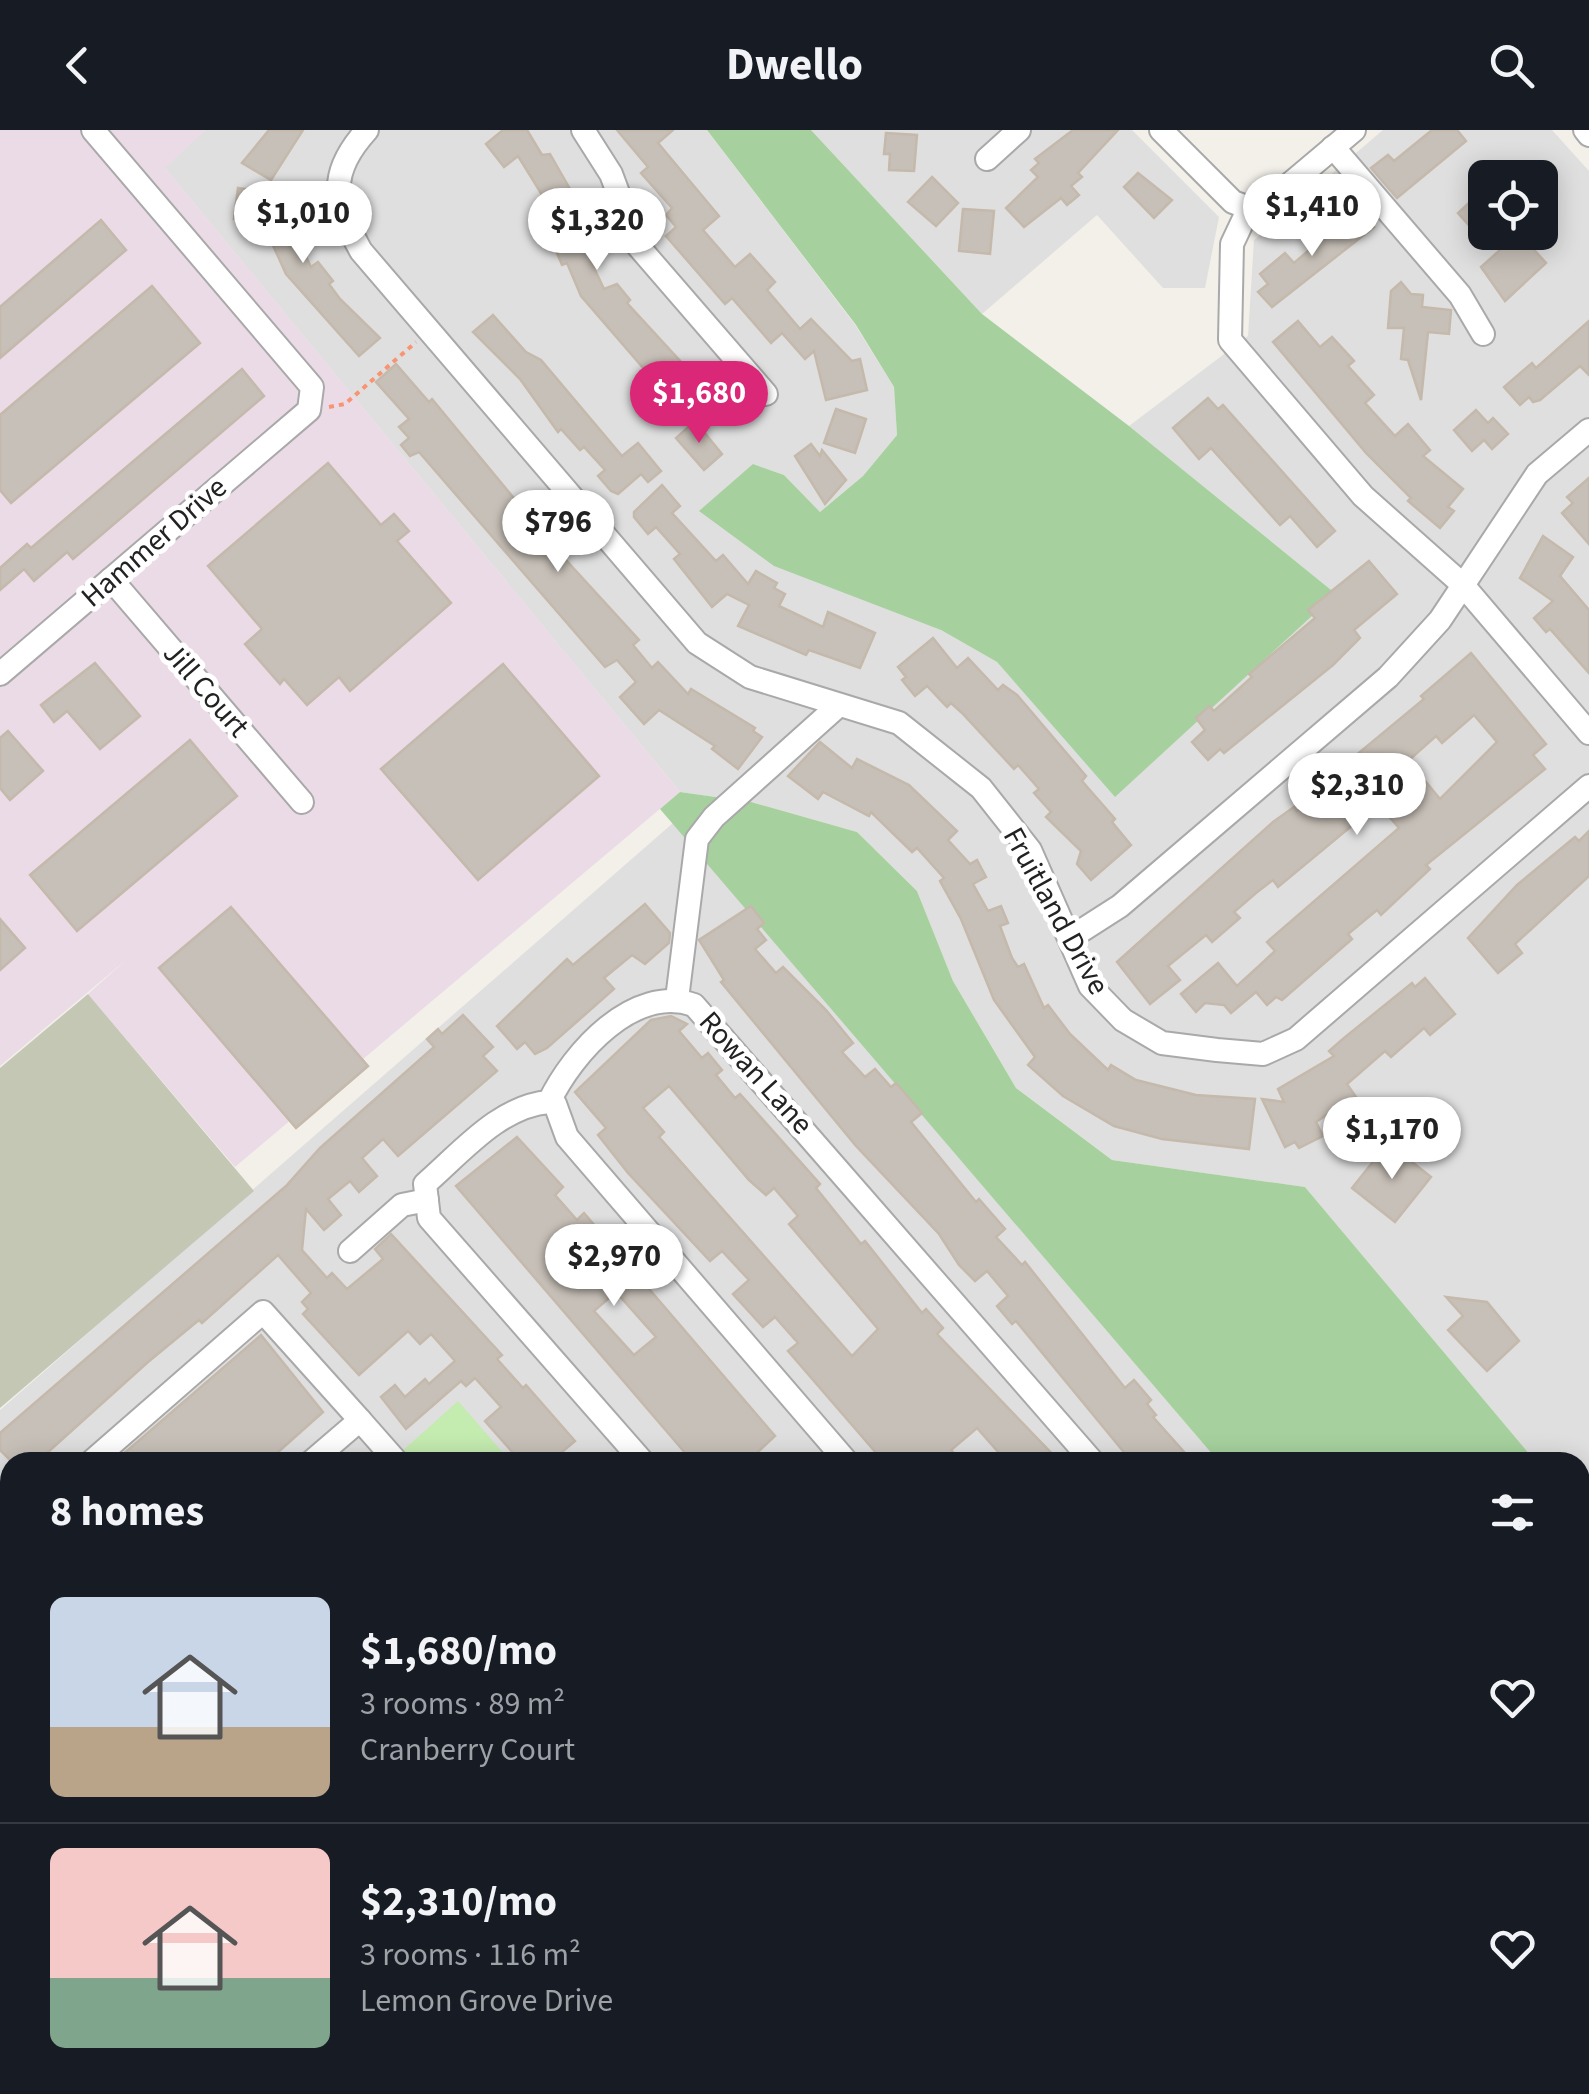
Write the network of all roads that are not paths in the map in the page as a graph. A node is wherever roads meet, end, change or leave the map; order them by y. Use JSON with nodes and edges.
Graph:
{"nodes":[{"id":1,"x":93,"y":130,"type":"edge"},
{"id":2,"x":367,"y":130,"type":"edge"},
{"id":3,"x":583,"y":130,"type":"edge"},
{"id":4,"x":1019,"y":130,"type":"edge"},
{"id":5,"x":1161,"y":130,"type":"edge"},
{"id":6,"x":1354,"y":130,"type":"edge"},
{"id":7,"x":1334,"y":147,"type":"junction"},
{"id":8,"x":987,"y":158,"type":"dead end"},
{"id":9,"x":1249,"y":208,"type":"junction"},
{"id":10,"x":1483,"y":334,"type":"dead end"},
{"id":11,"x":766,"y":394,"type":"dead end"},
{"id":12,"x":1589,"y":430,"type":"edge"},
{"id":13,"x":111,"y":579,"type":"junction"},
{"id":14,"x":1462,"y":584,"type":"junction"},
{"id":15,"x":0,"y":674,"type":"edge"},
{"id":16,"x":839,"y":704,"type":"junction"},
{"id":17,"x":1589,"y":733,"type":"edge"},
{"id":18,"x":1589,"y":786,"type":"edge"},
{"id":19,"x":302,"y":802,"type":"dead end"},
{"id":20,"x":1070,"y":938,"type":"junction"},
{"id":21,"x":676,"y":999,"type":"junction"},
{"id":22,"x":549,"y":1102,"type":"junction"},
{"id":23,"x":427,"y":1200,"type":"junction"},
{"id":24,"x":350,"y":1251,"type":"dead end"},
{"id":25,"x":360,"y":1420,"type":"junction"},
{"id":26,"x":103,"y":1452,"type":"edge"},
{"id":27,"x":323,"y":1452,"type":"edge"},
{"id":28,"x":388,"y":1452,"type":"edge"},
{"id":29,"x":634,"y":1452,"type":"edge"},
{"id":30,"x":838,"y":1452,"type":"edge"},
{"id":31,"x":1084,"y":1452,"type":"edge"}],
"edges":[{"from":1,"to":13,"type":"street","name":"Hammer Drive"},
{"from":2,"to":16,"type":"street","name":"Fruitland Drive"},
{"from":3,"to":11,"type":"street"},
{"from":4,"to":8,"type":"street"},
{"from":5,"to":9,"type":"street"},
{"from":6,"to":7,"type":"street"},
{"from":7,"to":9,"type":"street"},
{"from":7,"to":10,"type":"street"},
{"from":9,"to":14,"type":"street"},
{"from":12,"to":14,"type":"street"},
{"from":13,"to":15,"type":"street","name":"Hammer Drive"},
{"from":13,"to":19,"type":"street","name":"Jill Court"},
{"from":14,"to":17,"type":"street"},
{"from":14,"to":20,"type":"street"},
{"from":16,"to":20,"type":"street","name":"Fruitland Drive"},
{"from":16,"to":21,"type":"street"},
{"from":18,"to":20,"type":"street","name":"Fruitland Drive"},
{"from":21,"to":22,"type":"street","name":"Rowan Lane"},
{"from":21,"to":31,"type":"street","name":"Rowan Lane"},
{"from":22,"to":23,"type":"street"},
{"from":22,"to":30,"type":"street"},
{"from":23,"to":24,"type":"street"},
{"from":23,"to":29,"type":"street"},
{"from":25,"to":26,"type":"street"},
{"from":25,"to":27,"type":"street"},
{"from":25,"to":28,"type":"street"}]}
